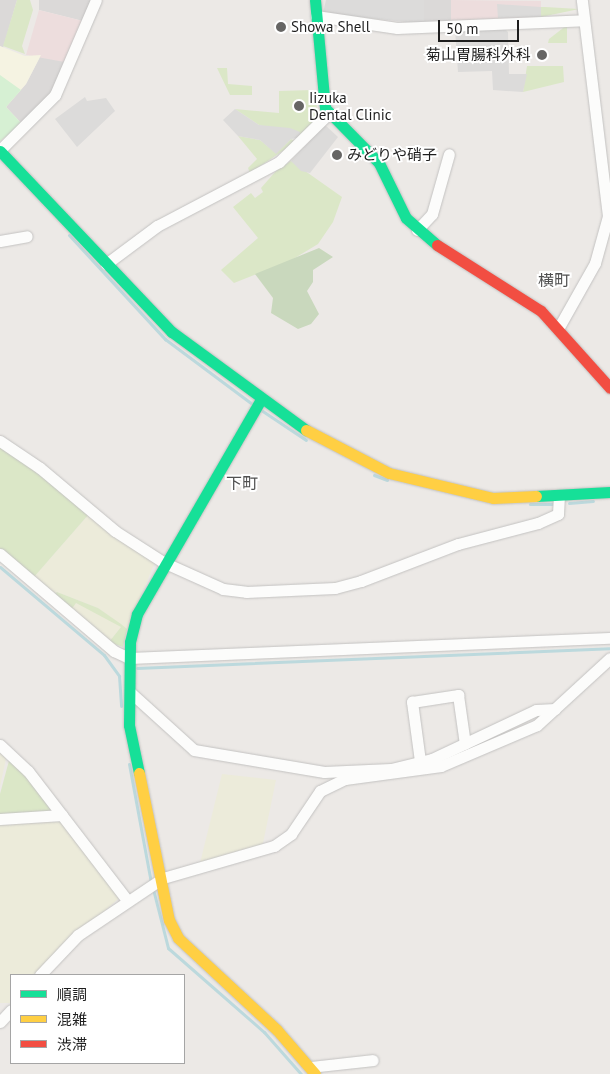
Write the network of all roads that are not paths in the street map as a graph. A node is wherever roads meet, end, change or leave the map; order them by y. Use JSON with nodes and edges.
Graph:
{"nodes":[{"id":1,"x":96,"y":0,"type":"edge"},
{"id":2,"x":315,"y":0,"type":"edge"},
{"id":3,"x":582,"y":0,"type":"edge"},
{"id":4,"x":316,"y":16,"type":"junction"},
{"id":5,"x":584,"y":20,"type":"junction"},
{"id":6,"x":328,"y":114,"type":"junction"},
{"id":7,"x":0,"y":150,"type":"edge"},
{"id":8,"x":449,"y":154,"type":"dead end"},
{"id":9,"x":417,"y":230,"type":"junction"},
{"id":10,"x":27,"y":236,"type":"dead end"},
{"id":11,"x":0,"y":241,"type":"edge"},
{"id":12,"x":106,"y":264,"type":"junction"},
{"id":13,"x":559,"y":327,"type":"junction"},
{"id":14,"x":610,"y":388,"type":"edge"},
{"id":15,"x":261,"y":399,"type":"junction"},
{"id":16,"x":0,"y":441,"type":"edge"},
{"id":17,"x":610,"y":492,"type":"edge"},
{"id":18,"x":559,"y":496,"type":"junction"},
{"id":19,"x":0,"y":554,"type":"edge"},
{"id":20,"x":163,"y":562,"type":"junction"},
{"id":21,"x":610,"y":638,"type":"edge"},
{"id":22,"x":129,"y":658,"type":"junction"},
{"id":23,"x":610,"y":658,"type":"edge"},
{"id":24,"x":130,"y":692,"type":"junction"},
{"id":25,"x":554,"y":709,"type":"junction"},
{"id":26,"x":0,"y":744,"type":"edge"},
{"id":27,"x":465,"y":744,"type":"junction"},
{"id":28,"x":420,"y":761,"type":"junction"},
{"id":29,"x":62,"y":816,"type":"junction"},
{"id":30,"x":0,"y":819,"type":"edge"},
{"id":31,"x":162,"y":879,"type":"junction"},
{"id":32,"x":127,"y":900,"type":"junction"},
{"id":33,"x":41,"y":974,"type":"edge"},
{"id":34,"x":10,"y":1011,"type":"edge"},
{"id":35,"x":0,"y":1022,"type":"edge"},
{"id":36,"x":373,"y":1060,"type":"dead end"},
{"id":37,"x":313,"y":1070,"type":"edge"}],
"edges":[{"from":1,"to":7,"type":"street"},
{"from":2,"to":4,"type":"street"},
{"from":3,"to":5,"type":"street"},
{"from":4,"to":5,"type":"street"},
{"from":4,"to":6,"type":"street"},
{"from":5,"to":13,"type":"street"},
{"from":6,"to":9,"type":"street"},
{"from":6,"to":12,"type":"street"},
{"from":7,"to":12,"type":"street"},
{"from":8,"to":9,"type":"street"},
{"from":9,"to":13,"type":"street"},
{"from":10,"to":11,"type":"street"},
{"from":12,"to":15,"type":"street"},
{"from":13,"to":14,"type":"street"},
{"from":15,"to":18,"type":"street"},
{"from":15,"to":20,"type":"street"},
{"from":16,"to":20,"type":"street"},
{"from":17,"to":18,"type":"street"},
{"from":18,"to":20,"type":"street"},
{"from":19,"to":22,"type":"street"},
{"from":20,"to":22,"type":"street"},
{"from":21,"to":22,"type":"street"},
{"from":22,"to":24,"type":"street"},
{"from":23,"to":25,"type":"street"},
{"from":24,"to":28,"type":"street"},
{"from":24,"to":31,"type":"street"},
{"from":25,"to":27,"type":"street"},
{"from":25,"to":31,"type":"street"},
{"from":26,"to":29,"type":"street"},
{"from":27,"to":28,"type":"street"},
{"from":27,"to":28,"type":"street"},
{"from":29,"to":30,"type":"street"},
{"from":29,"to":32,"type":"street"},
{"from":31,"to":32,"type":"street"},
{"from":31,"to":37,"type":"street"},
{"from":32,"to":33,"type":"street"},
{"from":34,"to":35,"type":"street"},
{"from":36,"to":37,"type":"street"}]}
